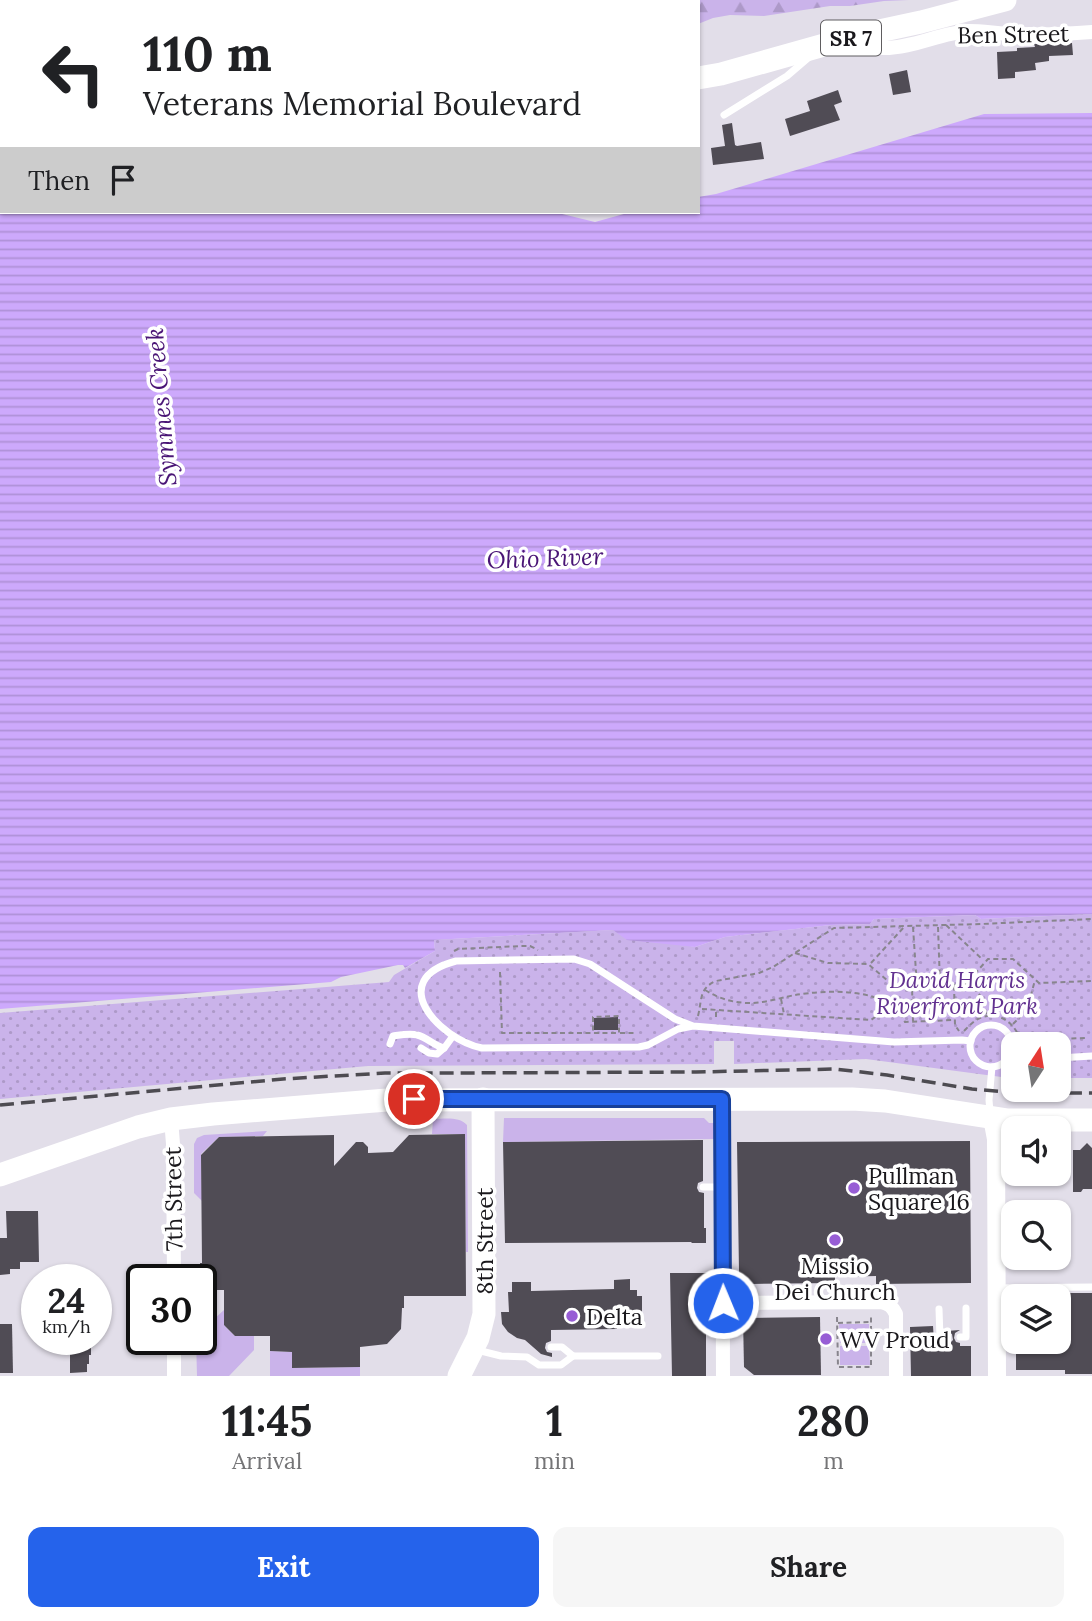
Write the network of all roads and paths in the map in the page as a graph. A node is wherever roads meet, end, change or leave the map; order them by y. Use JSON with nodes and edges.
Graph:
{"nodes":[{"id":1,"x":1005,"y":0,"type":"edge"},
{"id":2,"x":1092,"y":33,"type":"edge"},
{"id":3,"x":856,"y":36,"type":"junction"},
{"id":4,"x":822,"y":46,"type":"junction"},
{"id":5,"x":700,"y":78,"type":"edge"},
{"id":6,"x":724,"y":115,"type":"dead end"},
{"id":7,"x":1092,"y":919,"type":"edge"},
{"id":8,"x":913,"y":925,"type":"junction"},
{"id":9,"x":938,"y":925,"type":"junction"},
{"id":10,"x":945,"y":925,"type":"junction"},
{"id":11,"x":906,"y":926,"type":"junction"},
{"id":12,"x":794,"y":953,"type":"junction"},
{"id":13,"x":984,"y":962,"type":"junction"},
{"id":14,"x":869,"y":965,"type":"junction"},
{"id":15,"x":500,"y":979,"type":"dead end"},
{"id":16,"x":1035,"y":980,"type":"junction"},
{"id":17,"x":1092,"y":981,"type":"edge"},
{"id":18,"x":940,"y":985,"type":"junction"},
{"id":19,"x":954,"y":985,"type":"junction"},
{"id":20,"x":965,"y":985,"type":"junction"},
{"id":21,"x":912,"y":987,"type":"junction"},
{"id":22,"x":917,"y":987,"type":"junction"},
{"id":23,"x":704,"y":990,"type":"junction"},
{"id":24,"x":781,"y":998,"type":"junction"},
{"id":25,"x":912,"y":1001,"type":"junction"},
{"id":26,"x":892,"y":1006,"type":"junction"},
{"id":27,"x":700,"y":1009,"type":"junction"},
{"id":28,"x":784,"y":1014,"type":"junction"},
{"id":29,"x":987,"y":1016,"type":"junction"},
{"id":30,"x":954,"y":1020,"type":"junction"},
{"id":31,"x":913,"y":1022,"type":"junction"},
{"id":32,"x":695,"y":1023,"type":"junction"},
{"id":33,"x":1012,"y":1025,"type":"junction"},
{"id":34,"x":1006,"y":1032,"type":"edge"},
{"id":35,"x":1016,"y":1032,"type":"edge"},
{"id":36,"x":496,"y":1033,"type":"dead end"},
{"id":37,"x":502,"y":1033,"type":"junction"},
{"id":38,"x":593,"y":1033,"type":"junction"},
{"id":39,"x":619,"y":1033,"type":"junction"},
{"id":40,"x":637,"y":1033,"type":"dead end"},
{"id":41,"x":453,"y":1036,"type":"junction"},
{"id":42,"x":1086,"y":1038,"type":"dead end"},
{"id":43,"x":1071,"y":1039,"type":"edge"},
{"id":44,"x":971,"y":1041,"type":"junction"},
{"id":45,"x":390,"y":1044,"type":"dead end"},
{"id":46,"x":421,"y":1048,"type":"dead end"},
{"id":47,"x":444,"y":1048,"type":"junction"},
{"id":48,"x":1092,"y":1056,"type":"edge"},
{"id":49,"x":1071,"y":1057,"type":"edge"},
{"id":50,"x":1001,"y":1065,"type":"edge"},
{"id":51,"x":992,"y":1067,"type":"junction"},
{"id":52,"x":722,"y":1099,"type":"junction"},
{"id":53,"x":483,"y":1100,"type":"junction"},
{"id":54,"x":992,"y":1118,"type":"junction"},
{"id":55,"x":171,"y":1119,"type":"junction"},
{"id":56,"x":1092,"y":1120,"type":"edge"},
{"id":57,"x":0,"y":1175,"type":"edge"},
{"id":58,"x":704,"y":1187,"type":"dead end"},
{"id":59,"x":722,"y":1187,"type":"junction"},
{"id":60,"x":174,"y":1264,"type":"edge"},
{"id":61,"x":1092,"y":1287,"type":"edge"},
{"id":62,"x":996,"y":1288,"type":"junction"},
{"id":63,"x":723,"y":1303,"type":"junction"},
{"id":64,"x":939,"y":1308,"type":"dead end"},
{"id":65,"x":966,"y":1308,"type":"dead end"},
{"id":66,"x":837,"y":1315,"type":"dead end"},
{"id":67,"x":871,"y":1315,"type":"dead end"},
{"id":68,"x":871,"y":1322,"type":"junction"},
{"id":69,"x":837,"y":1323,"type":"junction"},
{"id":70,"x":960,"y":1337,"type":"dead end"},
{"id":71,"x":947,"y":1338,"type":"dead end"},
{"id":72,"x":551,"y":1347,"type":"dead end"},
{"id":73,"x":472,"y":1349,"type":"junction"},
{"id":74,"x":534,"y":1349,"type":"dead end"},
{"id":75,"x":174,"y":1355,"type":"edge"},
{"id":76,"x":573,"y":1356,"type":"junction"},
{"id":77,"x":658,"y":1356,"type":"dead end"},
{"id":78,"x":527,"y":1357,"type":"junction"},
{"id":79,"x":174,"y":1376,"type":"edge"},
{"id":80,"x":459,"y":1376,"type":"edge"},
{"id":81,"x":723,"y":1376,"type":"edge"},
{"id":82,"x":896,"y":1376,"type":"edge"},
{"id":83,"x":997,"y":1376,"type":"edge"}],
"edges":[{"from":1,"to":3,"type":"main road","number":"SR 7"},
{"from":2,"to":3,"type":"street","name":"Ben Street"},
{"from":3,"to":4,"type":"main road","number":"SR 7"},
{"from":4,"to":5,"type":"main road","number":"SR 7"},
{"from":4,"to":6,"type":"lane"},
{"from":7,"to":10,"type":"path"},
{"from":8,"to":9,"type":"path"},
{"from":8,"to":11,"type":"path"},
{"from":8,"to":22,"type":"path"},
{"from":9,"to":10,"type":"path"},
{"from":9,"to":18,"type":"path"},
{"from":10,"to":13,"type":"path"},
{"from":11,"to":12,"type":"path"},
{"from":11,"to":14,"type":"path"},
{"from":12,"to":14,"type":"path"},
{"from":12,"to":23,"type":"path"},
{"from":13,"to":16,"type":"path"},
{"from":13,"to":20,"type":"path"},
{"from":14,"to":21,"type":"path"},
{"from":15,"to":37,"type":"path"},
{"from":16,"to":17,"type":"path"},
{"from":16,"to":33,"type":"path"},
{"from":18,"to":19,"type":"path"},
{"from":18,"to":22,"type":"path"},
{"from":19,"to":20,"type":"path"},
{"from":19,"to":30,"type":"path"},
{"from":20,"to":29,"type":"path"},
{"from":21,"to":22,"type":"path"},
{"from":21,"to":25,"type":"path"},
{"from":23,"to":24,"type":"path"},
{"from":23,"to":27,"type":"path"},
{"from":24,"to":26,"type":"path"},
{"from":24,"to":28,"type":"path"},
{"from":25,"to":26,"type":"path"},
{"from":25,"to":31,"type":"path"},
{"from":26,"to":28,"type":"path"},
{"from":26,"to":31,"type":"path"},
{"from":27,"to":28,"type":"path"},
{"from":27,"to":32,"type":"path"},
{"from":29,"to":30,"type":"path"},
{"from":29,"to":33,"type":"path"},
{"from":30,"to":31,"type":"path"},
{"from":32,"to":41,"type":"lane"},
{"from":32,"to":41,"type":"lane"},
{"from":32,"to":44,"type":"lane"},
{"from":33,"to":35,"type":"path"},
{"from":34,"to":44,"type":"lane"},
{"from":36,"to":37,"type":"path"},
{"from":37,"to":38,"type":"path"},
{"from":38,"to":39,"type":"path"},
{"from":38,"to":39,"type":"path"},
{"from":39,"to":40,"type":"path"},
{"from":41,"to":47,"type":"lane"},
{"from":42,"to":43,"type":"path"},
{"from":44,"to":51,"type":"lane"},
{"from":45,"to":47,"type":"lane"},
{"from":46,"to":47,"type":"lane"},
{"from":48,"to":49,"type":"lane"},
{"from":50,"to":51,"type":"lane"},
{"from":51,"to":54,"type":"lane"},
{"from":52,"to":53,"type":"main road"},
{"from":52,"to":54,"type":"main road"},
{"from":52,"to":59,"type":"street"},
{"from":53,"to":55,"type":"main road"},
{"from":53,"to":73,"type":"main road","name":"8th Street"},
{"from":54,"to":56,"type":"main road"},
{"from":54,"to":62,"type":"street"},
{"from":55,"to":57,"type":"main road"},
{"from":55,"to":60,"type":"street","name":"7th Street"},
{"from":58,"to":59,"type":"lane"},
{"from":59,"to":63,"type":"street"},
{"from":61,"to":62,"type":"lane"},
{"from":62,"to":83,"type":"street"},
{"from":63,"to":81,"type":"street"},
{"from":63,"to":82,"type":"street"},
{"from":64,"to":71,"type":"lane"},
{"from":65,"to":70,"type":"lane"},
{"from":66,"to":69,"type":"path"},
{"from":67,"to":68,"type":"path"},
{"from":68,"to":69,"type":"path"},
{"from":68,"to":69,"type":"path"},
{"from":72,"to":76,"type":"lane"},
{"from":73,"to":78,"type":"lane"},
{"from":73,"to":80,"type":"main road","name":"8th Street"},
{"from":74,"to":78,"type":"lane"},
{"from":75,"to":79,"type":"street"},
{"from":76,"to":77,"type":"lane"},
{"from":76,"to":78,"type":"lane"}]}
